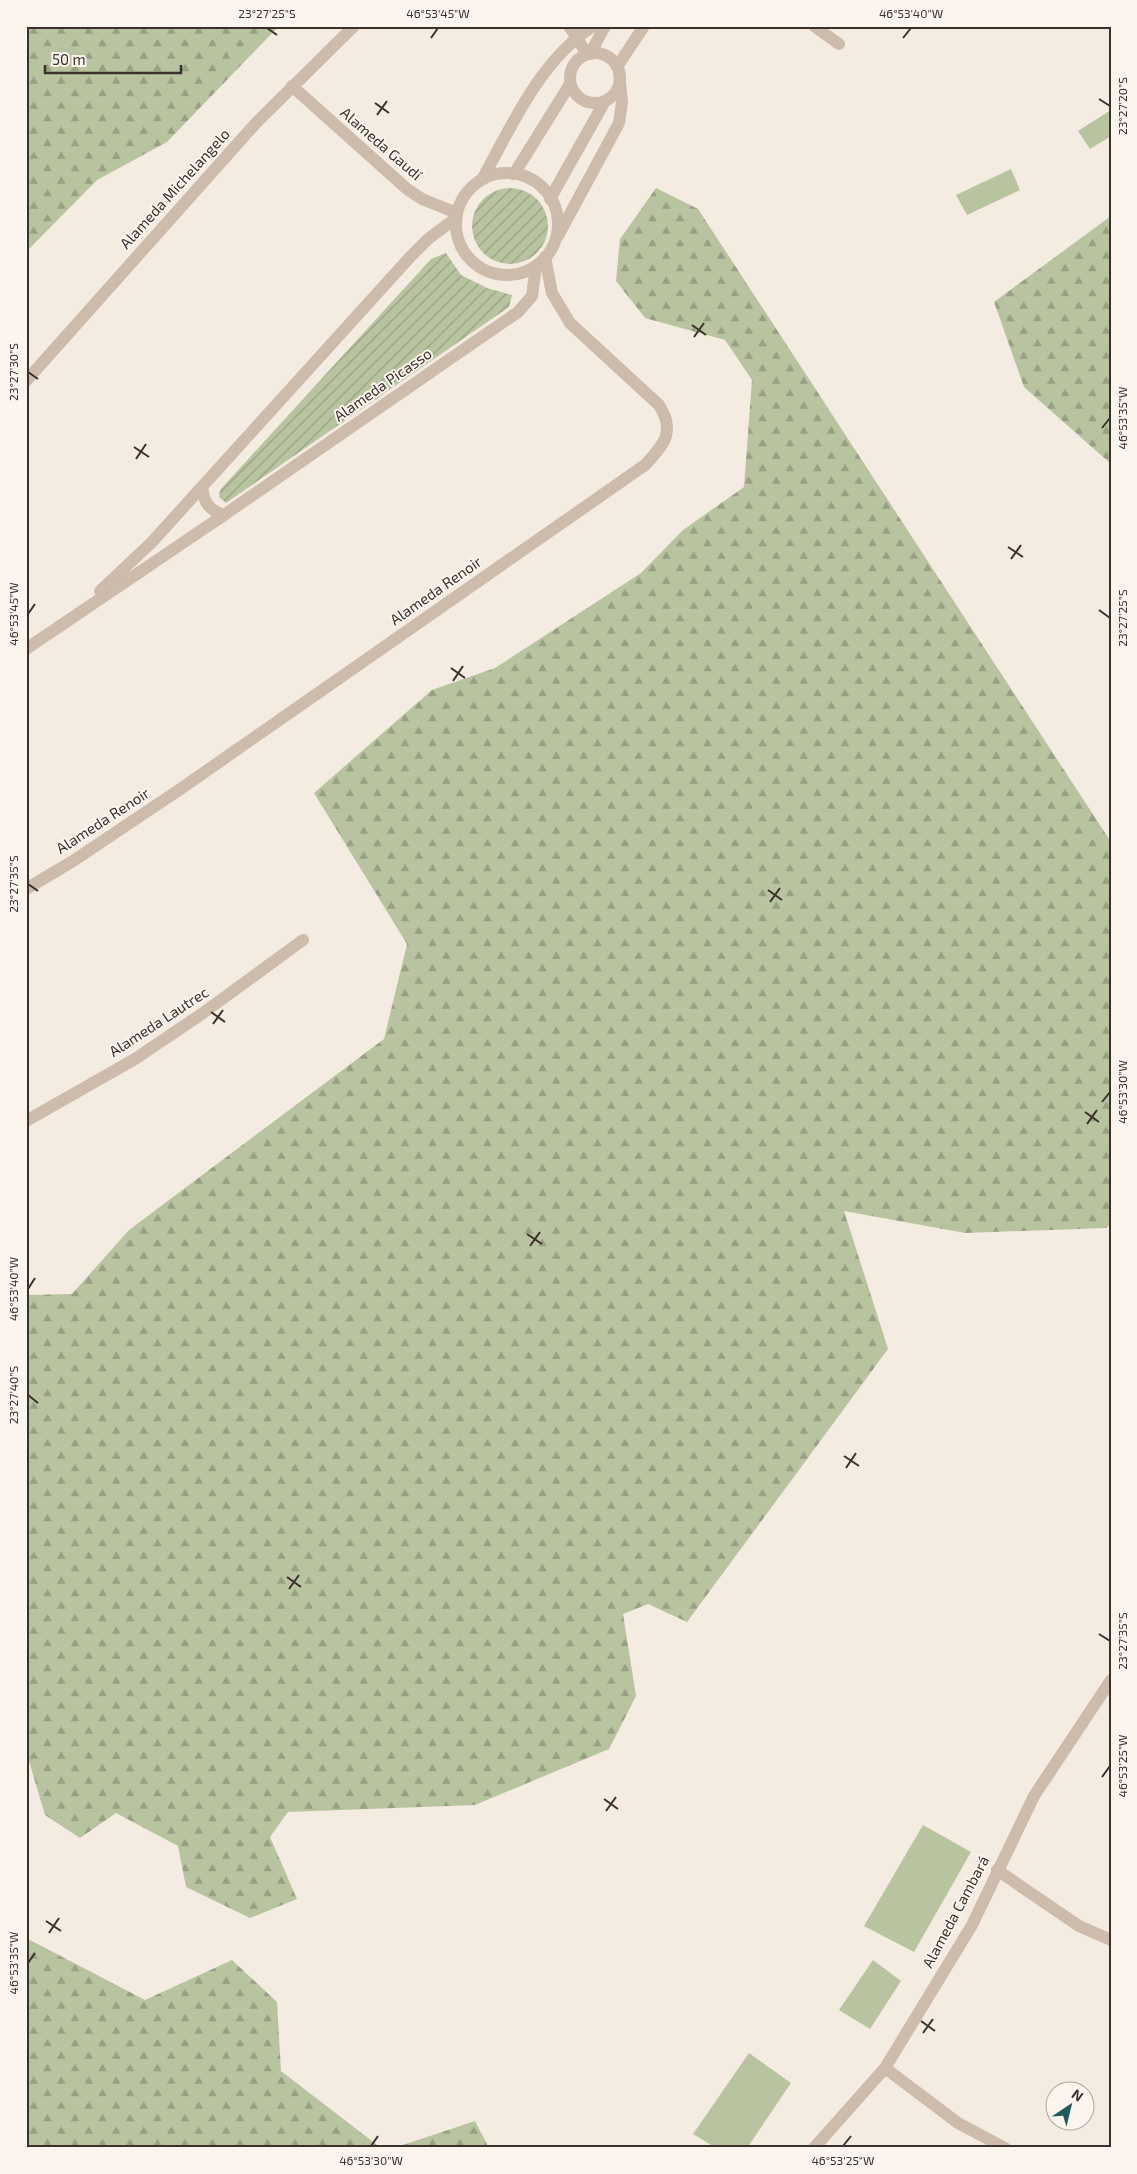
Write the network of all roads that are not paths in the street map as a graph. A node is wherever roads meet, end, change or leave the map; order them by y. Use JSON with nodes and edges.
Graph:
{"nodes":[{"id":1,"x":354,"y":26,"type":"edge"},
{"id":2,"x":593,"y":26,"type":"edge"},
{"id":3,"x":605,"y":26,"type":"edge"},
{"id":4,"x":644,"y":26,"type":"edge"},
{"id":5,"x":814,"y":26,"type":"edge"},
{"id":6,"x":828,"y":26,"type":"edge"},
{"id":7,"x":573,"y":32,"type":"edge"},
{"id":8,"x":589,"y":54,"type":"junction"},
{"id":9,"x":618,"y":70,"type":"junction"},
{"id":10,"x":570,"y":84,"type":"junction"},
{"id":11,"x":292,"y":86,"type":"junction"},
{"id":12,"x":605,"y":101,"type":"junction"},
{"id":13,"x":514,"y":174,"type":"junction"},
{"id":14,"x":483,"y":178,"type":"junction"},
{"id":15,"x":550,"y":199,"type":"junction"},
{"id":16,"x":457,"y":216,"type":"junction"},
{"id":17,"x":554,"y":242,"type":"junction"},
{"id":18,"x":541,"y":262,"type":"junction"},
{"id":19,"x":26,"y":380,"type":"edge"},
{"id":20,"x":202,"y":488,"type":"junction"},
{"id":21,"x":224,"y":515,"type":"junction"},
{"id":22,"x":74,"y":615,"type":"junction"},
{"id":23,"x":29,"y":645,"type":"edge"},
{"id":24,"x":26,"y":889,"type":"edge"},
{"id":25,"x":303,"y":940,"type":"dead end"},
{"id":26,"x":26,"y":1120,"type":"edge"},
{"id":27,"x":1111,"y":1680,"type":"edge"},
{"id":28,"x":997,"y":1870,"type":"junction"},
{"id":29,"x":1111,"y":1940,"type":"edge"},
{"id":30,"x":885,"y":2068,"type":"junction"},
{"id":31,"x":814,"y":2148,"type":"edge"},
{"id":32,"x":1005,"y":2148,"type":"edge"}],
"edges":[{"from":1,"to":11,"type":"street","name":"Alameda Michelangelo"},
{"from":2,"to":7,"type":"street","name":"Alameda Picasso"},
{"from":3,"to":8,"type":"street"},
{"from":4,"to":9,"type":"street"},
{"from":5,"to":6,"type":"street"},
{"from":7,"to":8,"type":"street"},
{"from":7,"to":14,"type":"street","name":"Alameda Picasso"},
{"from":8,"to":9,"type":"street"},
{"from":8,"to":10,"type":"street"},
{"from":9,"to":12,"type":"street"},
{"from":9,"to":17,"type":"street","name":"Alameda Picasso"},
{"from":10,"to":12,"type":"street"},
{"from":10,"to":13,"type":"street"},
{"from":11,"to":16,"type":"street","name":"Alameda Gaudí"},
{"from":11,"to":19,"type":"street","name":"Alameda Michelangelo"},
{"from":12,"to":15,"type":"street"},
{"from":13,"to":14,"type":"street","name":"Alameda Picasso"},
{"from":13,"to":15,"type":"street","name":"Alameda Picasso"},
{"from":14,"to":16,"type":"street","name":"Alameda Picasso"},
{"from":15,"to":17,"type":"street","name":"Alameda Picasso"},
{"from":16,"to":18,"type":"street"},
{"from":16,"to":20,"type":"street","name":"Alameda Picasso"},
{"from":17,"to":18,"type":"street","name":"Alameda Picasso"},
{"from":18,"to":21,"type":"street","name":"Alameda Picasso"},
{"from":18,"to":24,"type":"street","name":"Alameda Renoir"},
{"from":20,"to":21,"type":"street"},
{"from":20,"to":22,"type":"street","name":"Alameda Picasso"},
{"from":21,"to":22,"type":"street","name":"Alameda Picasso"},
{"from":22,"to":23,"type":"street","name":"Alameda Picasso"},
{"from":25,"to":26,"type":"street","name":"Alameda Lautrec"},
{"from":27,"to":28,"type":"street","name":"Alameda Cambará"},
{"from":28,"to":29,"type":"street"},
{"from":28,"to":30,"type":"street","name":"Alameda Cambará"},
{"from":30,"to":31,"type":"street","name":"Alameda Cambará"},
{"from":30,"to":32,"type":"street"}]}
